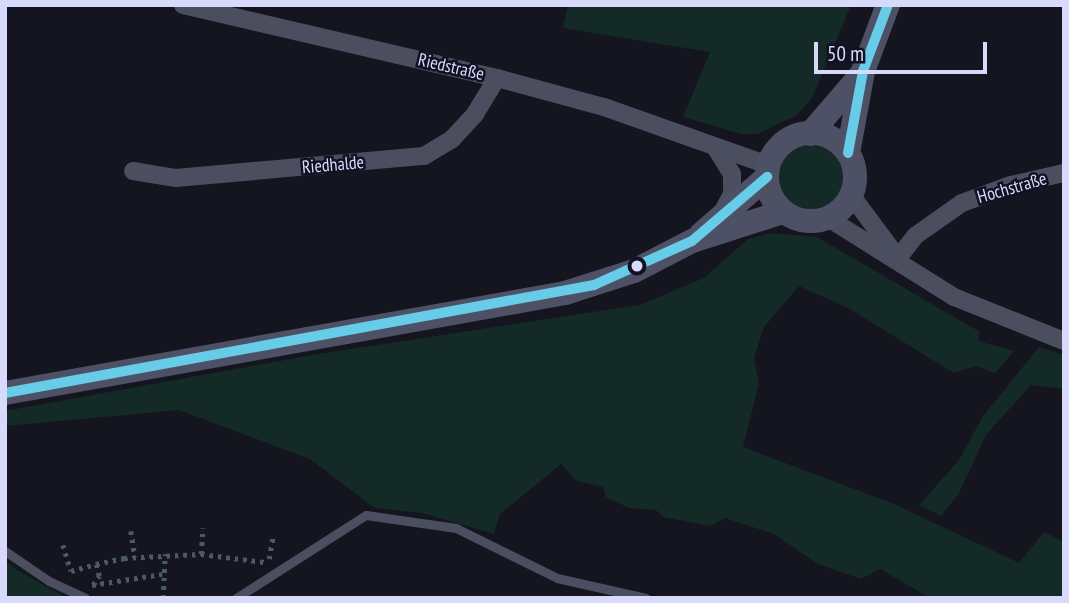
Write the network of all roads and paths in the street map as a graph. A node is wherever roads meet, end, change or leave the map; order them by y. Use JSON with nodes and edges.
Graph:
{"nodes":[{"id":1,"x":183,"y":5,"type":"edge"},
{"id":2,"x":888,"y":5,"type":"edge"},
{"id":3,"x":863,"y":71,"type":"junction"},
{"id":4,"x":497,"y":78,"type":"junction"},
{"id":5,"x":810,"y":134,"type":"junction"},
{"id":6,"x":715,"y":147,"type":"junction"},
{"id":7,"x":848,"y":153,"type":"junction"},
{"id":8,"x":133,"y":171,"type":"dead end"},
{"id":9,"x":767,"y":171,"type":"junction"},
{"id":10,"x":1064,"y":173,"type":"edge"},
{"id":11,"x":851,"y":195,"type":"junction"},
{"id":12,"x":783,"y":212,"type":"junction"},
{"id":13,"x":718,"y":218,"type":"junction"},
{"id":14,"x":828,"y":218,"type":"junction"},
{"id":15,"x":692,"y":242,"type":"junction"},
{"id":16,"x":898,"y":258,"type":"junction"},
{"id":17,"x":1064,"y":341,"type":"edge"},
{"id":18,"x":5,"y":393,"type":"edge"},
{"id":19,"x":203,"y":528,"type":"dead end"},
{"id":20,"x":131,"y":531,"type":"dead end"},
{"id":21,"x":273,"y":537,"type":"dead end"},
{"id":22,"x":63,"y":545,"type":"dead end"},
{"id":23,"x":5,"y":551,"type":"edge"},
{"id":24,"x":165,"y":554,"type":"junction"},
{"id":25,"x":201,"y":554,"type":"junction"},
{"id":26,"x":135,"y":557,"type":"junction"},
{"id":27,"x":269,"y":563,"type":"junction"},
{"id":28,"x":96,"y":564,"type":"junction"},
{"id":29,"x":287,"y":567,"type":"junction"},
{"id":30,"x":162,"y":574,"type":"junction"},
{"id":31,"x":85,"y":598,"type":"edge"},
{"id":32,"x":163,"y":598,"type":"edge"},
{"id":33,"x":236,"y":598,"type":"edge"},
{"id":34,"x":646,"y":598,"type":"edge"}],
"edges":[{"from":1,"to":4,"type":"street","name":"Riedstraße"},
{"from":2,"to":3,"type":"main road"},
{"from":3,"to":5,"type":"main road"},
{"from":3,"to":7,"type":"main road"},
{"from":4,"to":6,"type":"street","name":"Riedstraße"},
{"from":4,"to":8,"type":"street","name":"Riedhalde"},
{"from":5,"to":7,"type":"main road"},
{"from":5,"to":9,"type":"main road"},
{"from":6,"to":9,"type":"street","name":"Riedstraße"},
{"from":6,"to":13,"type":"street"},
{"from":7,"to":11,"type":"main road"},
{"from":9,"to":12,"type":"main road"},
{"from":9,"to":13,"type":"main road"},
{"from":10,"to":16,"type":"street","name":"Hochstraße"},
{"from":11,"to":14,"type":"main road"},
{"from":11,"to":16,"type":"street"},
{"from":12,"to":14,"type":"main road"},
{"from":12,"to":15,"type":"main road"},
{"from":13,"to":15,"type":"main road"},
{"from":14,"to":16,"type":"street"},
{"from":15,"to":18,"type":"main road"},
{"from":16,"to":17,"type":"street"},
{"from":19,"to":25,"type":"path"},
{"from":20,"to":26,"type":"path"},
{"from":21,"to":27,"type":"path"},
{"from":22,"to":28,"type":"path"},
{"from":23,"to":31,"type":"lane"},
{"from":24,"to":25,"type":"path"},
{"from":24,"to":26,"type":"path"},
{"from":24,"to":30,"type":"path"},
{"from":25,"to":27,"type":"path"},
{"from":26,"to":28,"type":"path"},
{"from":27,"to":29,"type":"path"},
{"from":28,"to":30,"type":"path"},
{"from":29,"to":33,"type":"lane"},
{"from":29,"to":34,"type":"lane"},
{"from":30,"to":32,"type":"path"}]}
